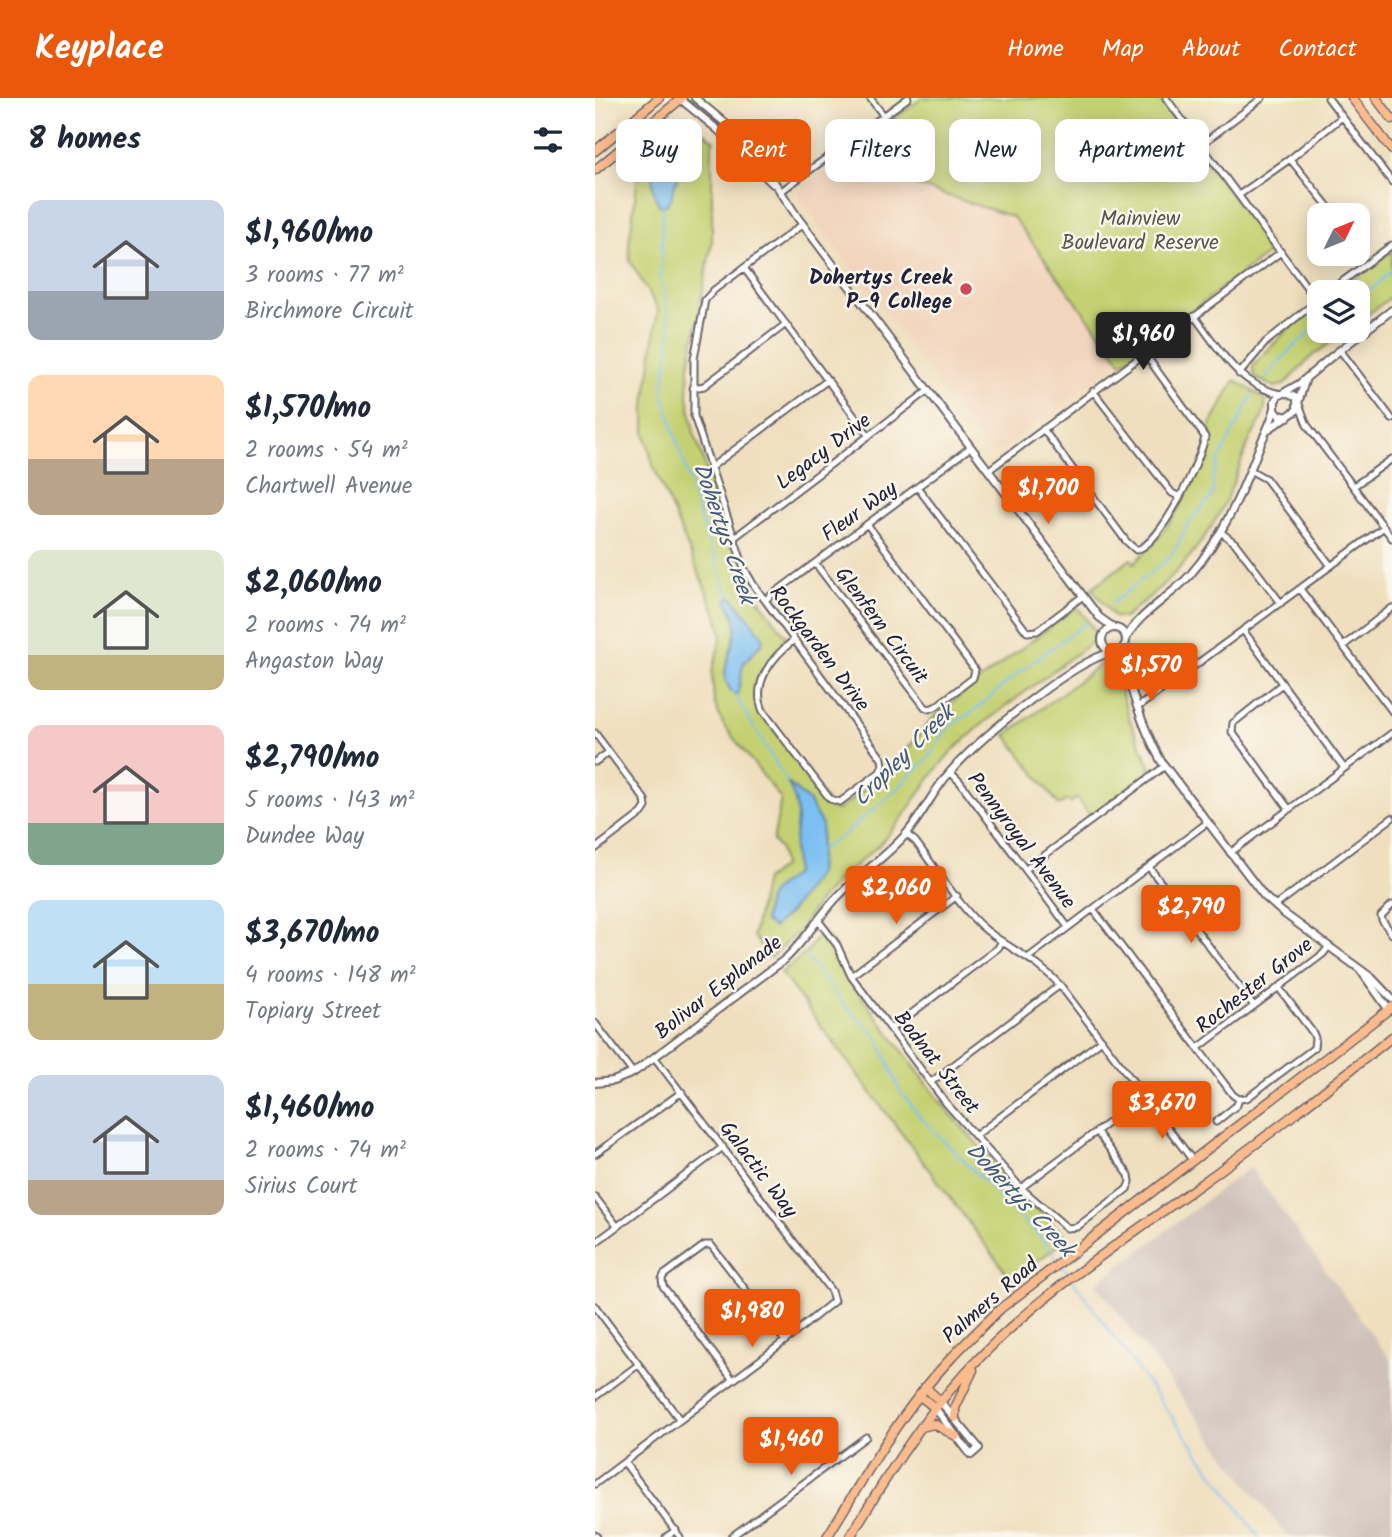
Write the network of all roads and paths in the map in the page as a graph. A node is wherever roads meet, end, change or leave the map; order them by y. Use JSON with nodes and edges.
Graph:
{"nodes":[{"id":1,"x":659,"y":98,"type":"edge"},
{"id":2,"x":680,"y":98,"type":"edge"},
{"id":3,"x":695,"y":98,"type":"edge"},
{"id":4,"x":870,"y":98,"type":"edge"},
{"id":5,"x":908,"y":98,"type":"edge"},
{"id":6,"x":1166,"y":98,"type":"edge"},
{"id":7,"x":1262,"y":98,"type":"edge"},
{"id":8,"x":1328,"y":98,"type":"edge"},
{"id":9,"x":1352,"y":98,"type":"edge"},
{"id":10,"x":1376,"y":98,"type":"edge"},
{"id":11,"x":884,"y":116,"type":"junction"},
{"id":12,"x":1342,"y":117,"type":"junction"},
{"id":13,"x":1182,"y":119,"type":"edge"},
{"id":14,"x":1392,"y":119,"type":"edge"},
{"id":15,"x":1209,"y":139,"type":"edge"},
{"id":16,"x":1392,"y":150,"type":"edge"},
{"id":17,"x":595,"y":152,"type":"edge"},
{"id":18,"x":1209,"y":156,"type":"edge"},
{"id":19,"x":1290,"y":159,"type":"junction"},
{"id":20,"x":595,"y":170,"type":"edge"},
{"id":21,"x":1392,"y":183,"type":"edge"},
{"id":22,"x":778,"y":190,"type":"junction"},
{"id":23,"x":1239,"y":195,"type":"junction"},
{"id":24,"x":1325,"y":203,"type":"edge"},
{"id":25,"x":803,"y":224,"type":"junction"},
{"id":26,"x":1392,"y":245,"type":"edge"},
{"id":27,"x":1281,"y":252,"type":"junction"},
{"id":28,"x":744,"y":268,"type":"junction"},
{"id":29,"x":1344,"y":280,"type":"edge"},
{"id":30,"x":1307,"y":286,"type":"edge"},
{"id":31,"x":1307,"y":309,"type":"edge"},
{"id":32,"x":1392,"y":313,"type":"edge"},
{"id":33,"x":1194,"y":316,"type":"junction"},
{"id":34,"x":786,"y":324,"type":"junction"},
{"id":35,"x":1340,"y":350,"type":"junction"},
{"id":36,"x":1145,"y":354,"type":"junction"},
{"id":37,"x":1239,"y":374,"type":"junction"},
{"id":38,"x":1306,"y":379,"type":"junction"},
{"id":39,"x":828,"y":380,"type":"junction"},
{"id":40,"x":693,"y":388,"type":"junction"},
{"id":41,"x":929,"y":390,"type":"junction"},
{"id":42,"x":1093,"y":391,"type":"junction"},
{"id":43,"x":1264,"y":391,"type":"junction"},
{"id":44,"x":1283,"y":393,"type":"junction"},
{"id":45,"x":1298,"y":403,"type":"junction"},
{"id":46,"x":1274,"y":406,"type":"junction"},
{"id":47,"x":1289,"y":417,"type":"junction"},
{"id":48,"x":1392,"y":419,"type":"edge"},
{"id":49,"x":1307,"y":425,"type":"junction"},
{"id":50,"x":1043,"y":429,"type":"junction"},
{"id":51,"x":1267,"y":431,"type":"junction"},
{"id":52,"x":869,"y":436,"type":"junction"},
{"id":53,"x":971,"y":447,"type":"junction"},
{"id":54,"x":1392,"y":459,"type":"edge"},
{"id":55,"x":710,"y":468,"type":"junction"},
{"id":56,"x":989,"y":470,"type":"junction"},
{"id":57,"x":1250,"y":470,"type":"junction"},
{"id":58,"x":1354,"y":486,"type":"junction"},
{"id":59,"x":918,"y":488,"type":"junction"},
{"id":60,"x":1180,"y":497,"type":"junction"},
{"id":61,"x":867,"y":524,"type":"junction"},
{"id":62,"x":1384,"y":527,"type":"junction"},
{"id":63,"x":1222,"y":533,"type":"junction"},
{"id":64,"x":735,"y":537,"type":"junction"},
{"id":65,"x":1392,"y":538,"type":"edge"},
{"id":66,"x":815,"y":563,"type":"junction"},
{"id":67,"x":1331,"y":566,"type":"junction"},
{"id":68,"x":1300,"y":589,"type":"junction"},
{"id":69,"x":1083,"y":596,"type":"junction"},
{"id":70,"x":765,"y":600,"type":"junction"},
{"id":71,"x":1281,"y":603,"type":"junction"},
{"id":72,"x":1392,"y":608,"type":"edge"},
{"id":73,"x":1099,"y":617,"type":"junction"},
{"id":74,"x":1136,"y":623,"type":"junction"},
{"id":75,"x":1115,"y":628,"type":"junction"},
{"id":76,"x":1243,"y":630,"type":"junction"},
{"id":77,"x":1103,"y":637,"type":"junction"},
{"id":78,"x":794,"y":640,"type":"junction"},
{"id":79,"x":1125,"y":643,"type":"junction"},
{"id":80,"x":1343,"y":646,"type":"junction"},
{"id":81,"x":1113,"y":652,"type":"junction"},
{"id":82,"x":1086,"y":663,"type":"junction"},
{"id":83,"x":1126,"y":665,"type":"junction"},
{"id":84,"x":1282,"y":684,"type":"junction"},
{"id":85,"x":1391,"y":697,"type":"edge"},
{"id":86,"x":1385,"y":702,"type":"junction"},
{"id":87,"x":1138,"y":707,"type":"junction"},
{"id":88,"x":1392,"y":711,"type":"edge"},
{"id":89,"x":595,"y":733,"type":"edge"},
{"id":90,"x":1392,"y":733,"type":"edge"},
{"id":91,"x":609,"y":752,"type":"junction"},
{"id":92,"x":595,"y":762,"type":"edge"},
{"id":93,"x":1165,"y":766,"type":"junction"},
{"id":94,"x":1344,"y":768,"type":"junction"},
{"id":95,"x":950,"y":772,"type":"junction"},
{"id":96,"x":1289,"y":809,"type":"junction"},
{"id":97,"x":1389,"y":820,"type":"edge"},
{"id":98,"x":1207,"y":822,"type":"junction"},
{"id":99,"x":1391,"y":829,"type":"edge"},
{"id":100,"x":906,"y":834,"type":"junction"},
{"id":101,"x":595,"y":849,"type":"edge"},
{"id":102,"x":1230,"y":853,"type":"junction"},
{"id":103,"x":1149,"y":867,"type":"junction"},
{"id":104,"x":1026,"y":869,"type":"junction"},
{"id":105,"x":957,"y":896,"type":"junction"},
{"id":106,"x":1392,"y":905,"type":"edge"},
{"id":107,"x":1275,"y":906,"type":"junction"},
{"id":108,"x":1093,"y":909,"type":"junction"},
{"id":109,"x":818,"y":920,"type":"junction"},
{"id":110,"x":1068,"y":927,"type":"junction"},
{"id":111,"x":1392,"y":934,"type":"edge"},
{"id":112,"x":1002,"y":941,"type":"junction"},
{"id":113,"x":1329,"y":946,"type":"junction"},
{"id":114,"x":1029,"y":957,"type":"junction"},
{"id":115,"x":1358,"y":967,"type":"junction"},
{"id":116,"x":852,"y":976,"type":"junction"},
{"id":117,"x":1060,"y":985,"type":"junction"},
{"id":118,"x":1279,"y":988,"type":"junction"},
{"id":119,"x":1392,"y":999,"type":"edge"},
{"id":120,"x":1254,"y":1006,"type":"junction"},
{"id":121,"x":1391,"y":1010,"type":"edge"},
{"id":122,"x":595,"y":1023,"type":"edge"},
{"id":123,"x":891,"y":1029,"type":"junction"},
{"id":124,"x":1392,"y":1037,"type":"edge"},
{"id":125,"x":1102,"y":1040,"type":"junction"},
{"id":126,"x":1198,"y":1048,"type":"junction"},
{"id":127,"x":655,"y":1058,"type":"junction"},
{"id":128,"x":633,"y":1073,"type":"junction"},
{"id":129,"x":931,"y":1082,"type":"junction"},
{"id":130,"x":595,"y":1083,"type":"edge"},
{"id":131,"x":682,"y":1092,"type":"junction"},
{"id":132,"x":1144,"y":1096,"type":"junction"},
{"id":133,"x":1239,"y":1099,"type":"junction"},
{"id":134,"x":1216,"y":1122,"type":"dead end"},
{"id":135,"x":1097,"y":1132,"type":"junction"},
{"id":136,"x":975,"y":1136,"type":"junction"},
{"id":137,"x":723,"y":1147,"type":"junction"},
{"id":138,"x":595,"y":1154,"type":"edge"},
{"id":139,"x":1193,"y":1161,"type":"junction"},
{"id":140,"x":1021,"y":1188,"type":"junction"},
{"id":141,"x":595,"y":1198,"type":"edge"},
{"id":142,"x":617,"y":1226,"type":"junction"},
{"id":143,"x":595,"y":1243,"type":"edge"},
{"id":144,"x":596,"y":1309,"type":"edge"},
{"id":145,"x":785,"y":1342,"type":"junction"},
{"id":146,"x":980,"y":1358,"type":"junction"},
{"id":147,"x":638,"y":1365,"type":"junction"},
{"id":148,"x":733,"y":1380,"type":"junction"},
{"id":149,"x":925,"y":1387,"type":"junction"},
{"id":150,"x":919,"y":1395,"type":"junction"},
{"id":151,"x":595,"y":1397,"type":"edge"},
{"id":152,"x":937,"y":1404,"type":"junction"},
{"id":153,"x":955,"y":1418,"type":"junction"},
{"id":154,"x":680,"y":1420,"type":"junction"},
{"id":155,"x":921,"y":1426,"type":"junction"},
{"id":156,"x":956,"y":1436,"type":"junction"},
{"id":157,"x":866,"y":1437,"type":"dead end"},
{"id":158,"x":624,"y":1462,"type":"junction"},
{"id":159,"x":595,"y":1484,"type":"edge"},
{"id":160,"x":676,"y":1530,"type":"junction"},
{"id":161,"x":666,"y":1537,"type":"edge"},
{"id":162,"x":680,"y":1537,"type":"edge"},
{"id":163,"x":731,"y":1537,"type":"edge"},
{"id":164,"x":827,"y":1537,"type":"edge"},
{"id":165,"x":850,"y":1537,"type":"edge"}],
"edges":[{"from":1,"to":17,"type":"highway"},
{"from":2,"to":20,"type":"highway"},
{"from":2,"to":22,"type":"street"},
{"from":3,"to":22,"type":"street"},
{"from":4,"to":11,"type":"street"},
{"from":5,"to":11,"type":"street"},
{"from":6,"to":13,"type":"street"},
{"from":7,"to":15,"type":"street"},
{"from":8,"to":12,"type":"street"},
{"from":9,"to":16,"type":"highway"},
{"from":10,"to":14,"type":"highway"},
{"from":11,"to":22,"type":"street"},
{"from":12,"to":19,"type":"street"},
{"from":12,"to":21,"type":"street"},
{"from":18,"to":23,"type":"street"},
{"from":19,"to":23,"type":"street"},
{"from":19,"to":24,"type":"street"},
{"from":22,"to":25,"type":"street"},
{"from":23,"to":27,"type":"street"},
{"from":25,"to":28,"type":"street","name":"Rockgarden Drive"},
{"from":25,"to":41,"type":"street"},
{"from":26,"to":29,"type":"street"},
{"from":27,"to":30,"type":"street"},
{"from":27,"to":33,"type":"street"},
{"from":28,"to":34,"type":"street"},
{"from":28,"to":40,"type":"street","name":"Rockgarden Drive"},
{"from":31,"to":37,"type":"street"},
{"from":32,"to":35,"type":"street"},
{"from":33,"to":36,"type":"street"},
{"from":33,"to":37,"type":"street"},
{"from":34,"to":39,"type":"street"},
{"from":34,"to":40,"type":"street"},
{"from":35,"to":38,"type":"street"},
{"from":35,"to":48,"type":"street"},
{"from":36,"to":42,"type":"street"},
{"from":36,"to":60,"type":"street"},
{"from":37,"to":43,"type":"street"},
{"from":38,"to":44,"type":"street"},
{"from":38,"to":45,"type":"street"},
{"from":39,"to":52,"type":"street"},
{"from":39,"to":55,"type":"street"},
{"from":40,"to":55,"type":"street","name":"Rockgarden Drive"},
{"from":41,"to":52,"type":"street","name":"Legacy Drive"},
{"from":41,"to":53,"type":"street"},
{"from":42,"to":50,"type":"street"},
{"from":42,"to":60,"type":"street"},
{"from":43,"to":44,"type":"street"},
{"from":43,"to":46,"type":"street"},
{"from":44,"to":45,"type":"street"},
{"from":44,"to":46,"type":"street"},
{"from":45,"to":47,"type":"street"},
{"from":45,"to":49,"type":"street"},
{"from":46,"to":47,"type":"street"},
{"from":46,"to":51,"type":"street"},
{"from":47,"to":49,"type":"street"},
{"from":47,"to":51,"type":"street"},
{"from":49,"to":58,"type":"street"},
{"from":50,"to":56,"type":"street"},
{"from":50,"to":60,"type":"street"},
{"from":51,"to":57,"type":"street"},
{"from":52,"to":64,"type":"street","name":"Legacy Drive"},
{"from":53,"to":56,"type":"street"},
{"from":53,"to":59,"type":"street","name":"Fleur Way"},
{"from":54,"to":58,"type":"street"},
{"from":55,"to":64,"type":"street","name":"Rockgarden Drive"},
{"from":56,"to":69,"type":"street"},
{"from":57,"to":63,"type":"street"},
{"from":57,"to":67,"type":"street"},
{"from":58,"to":62,"type":"street"},
{"from":59,"to":61,"type":"street","name":"Fleur Way"},
{"from":59,"to":69,"type":"street"},
{"from":61,"to":66,"type":"street","name":"Fleur Way"},
{"from":61,"to":66,"type":"street","name":"Glenfern Circuit"},
{"from":62,"to":65,"type":"street"},
{"from":62,"to":67,"type":"street"},
{"from":63,"to":71,"type":"street"},
{"from":63,"to":74,"type":"street"},
{"from":64,"to":70,"type":"street","name":"Rockgarden Drive"},
{"from":66,"to":70,"type":"street","name":"Fleur Way"},
{"from":67,"to":68,"type":"street"},
{"from":68,"to":71,"type":"street"},
{"from":68,"to":80,"type":"street"},
{"from":69,"to":73,"type":"street"},
{"from":70,"to":78,"type":"street","name":"Rockgarden Drive"},
{"from":71,"to":76,"type":"street"},
{"from":72,"to":80,"type":"street"},
{"from":73,"to":75,"type":"street"},
{"from":73,"to":77,"type":"street"},
{"from":74,"to":75,"type":"street"},
{"from":74,"to":79,"type":"street"},
{"from":75,"to":77,"type":"street"},
{"from":75,"to":79,"type":"street"},
{"from":76,"to":84,"type":"street"},
{"from":76,"to":87,"type":"street"},
{"from":77,"to":81,"type":"street"},
{"from":77,"to":82,"type":"street","name":"Bolivar Esplanade"},
{"from":78,"to":78,"type":"street","name":"Rockgarden Drive"},
{"from":79,"to":81,"type":"street"},
{"from":79,"to":83,"type":"street"},
{"from":80,"to":86,"type":"street"},
{"from":81,"to":82,"type":"street","name":"Bolivar Esplanade"},
{"from":81,"to":83,"type":"street"},
{"from":82,"to":95,"type":"street","name":"Bolivar Esplanade"},
{"from":83,"to":87,"type":"street"},
{"from":84,"to":94,"type":"street"},
{"from":84,"to":96,"type":"street"},
{"from":85,"to":86,"type":"street"},
{"from":86,"to":88,"type":"street"},
{"from":87,"to":93,"type":"street"},
{"from":89,"to":91,"type":"street"},
{"from":90,"to":94,"type":"street"},
{"from":91,"to":92,"type":"street"},
{"from":91,"to":101,"type":"street"},
{"from":93,"to":98,"type":"street"},
{"from":93,"to":104,"type":"street"},
{"from":94,"to":96,"type":"street"},
{"from":95,"to":100,"type":"street","name":"Bolivar Esplanade"},
{"from":95,"to":104,"type":"street","name":"Pennyroyal Avenue"},
{"from":96,"to":102,"type":"street"},
{"from":97,"to":99,"type":"street"},
{"from":97,"to":107,"type":"street"},
{"from":98,"to":102,"type":"street"},
{"from":98,"to":103,"type":"street"},
{"from":100,"to":105,"type":"street"},
{"from":100,"to":109,"type":"street","name":"Bolivar Esplanade"},
{"from":102,"to":107,"type":"street"},
{"from":103,"to":108,"type":"street"},
{"from":103,"to":120,"type":"street"},
{"from":104,"to":110,"type":"street","name":"Pennyroyal Avenue"},
{"from":105,"to":112,"type":"street"},
{"from":105,"to":116,"type":"street"},
{"from":106,"to":111,"type":"street"},
{"from":107,"to":113,"type":"street"},
{"from":108,"to":110,"type":"street"},
{"from":108,"to":126,"type":"street"},
{"from":109,"to":116,"type":"street","name":"Bodnat Street"},
{"from":109,"to":127,"type":"street","name":"Bolivar Esplanade"},
{"from":110,"to":114,"type":"street"},
{"from":112,"to":114,"type":"street"},
{"from":112,"to":123,"type":"street"},
{"from":113,"to":115,"type":"street"},
{"from":113,"to":118,"type":"street","name":"Rochester Grove"},
{"from":114,"to":117,"type":"street"},
{"from":115,"to":119,"type":"street"},
{"from":115,"to":121,"type":"street"},
{"from":116,"to":123,"type":"street","name":"Bodnat Street"},
{"from":117,"to":125,"type":"street"},
{"from":117,"to":129,"type":"street"},
{"from":118,"to":120,"type":"street","name":"Rochester Grove"},
{"from":118,"to":133,"type":"street"},
{"from":120,"to":126,"type":"street","name":"Rochester Grove"},
{"from":121,"to":139,"type":"highway","name":"Palmers Road"},
{"from":122,"to":128,"type":"street"},
{"from":123,"to":129,"type":"street","name":"Bodnat Street"},
{"from":124,"to":146,"type":"highway","name":"Palmers Road"},
{"from":125,"to":132,"type":"street"},
{"from":125,"to":136,"type":"street"},
{"from":126,"to":133,"type":"street"},
{"from":127,"to":128,"type":"street","name":"Bolivar Esplanade"},
{"from":127,"to":131,"type":"street","name":"Galactic Way"},
{"from":128,"to":130,"type":"street","name":"Bolivar Esplanade"},
{"from":129,"to":136,"type":"street","name":"Bodnat Street"},
{"from":131,"to":137,"type":"street","name":"Galactic Way"},
{"from":131,"to":138,"type":"street"},
{"from":132,"to":135,"type":"street"},
{"from":132,"to":139,"type":"street"},
{"from":133,"to":134,"type":"street"},
{"from":135,"to":140,"type":"street"},
{"from":135,"to":140,"type":"street","name":"Bodnat Street"},
{"from":136,"to":140,"type":"street","name":"Bodnat Street"},
{"from":137,"to":142,"type":"street"},
{"from":137,"to":145,"type":"street","name":"Galactic Way"},
{"from":139,"to":149,"type":"highway","name":"Palmers Road"},
{"from":141,"to":142,"type":"street"},
{"from":142,"to":143,"type":"street"},
{"from":144,"to":147,"type":"street"},
{"from":145,"to":148,"type":"street"},
{"from":145,"to":148,"type":"street"},
{"from":146,"to":152,"type":"highway","name":"Palmers Road"},
{"from":146,"to":153,"type":"highway"},
{"from":147,"to":151,"type":"street"},
{"from":147,"to":154,"type":"street"},
{"from":148,"to":154,"type":"street"},
{"from":149,"to":150,"type":"highway","name":"Palmers Road"},
{"from":149,"to":152,"type":"highway"},
{"from":150,"to":152,"type":"highway"},
{"from":150,"to":164,"type":"highway","name":"Palmers Road"},
{"from":152,"to":153,"type":"street"},
{"from":152,"to":155,"type":"highway","name":"Palmers Road"},
{"from":152,"to":156,"type":"street"},
{"from":153,"to":156,"type":"street"},
{"from":154,"to":158,"type":"street"},
{"from":155,"to":156,"type":"highway"},
{"from":155,"to":165,"type":"highway","name":"Palmers Road"},
{"from":157,"to":163,"type":"street"},
{"from":158,"to":159,"type":"street"},
{"from":158,"to":160,"type":"street"},
{"from":160,"to":161,"type":"street"},
{"from":160,"to":162,"type":"street"}]}
